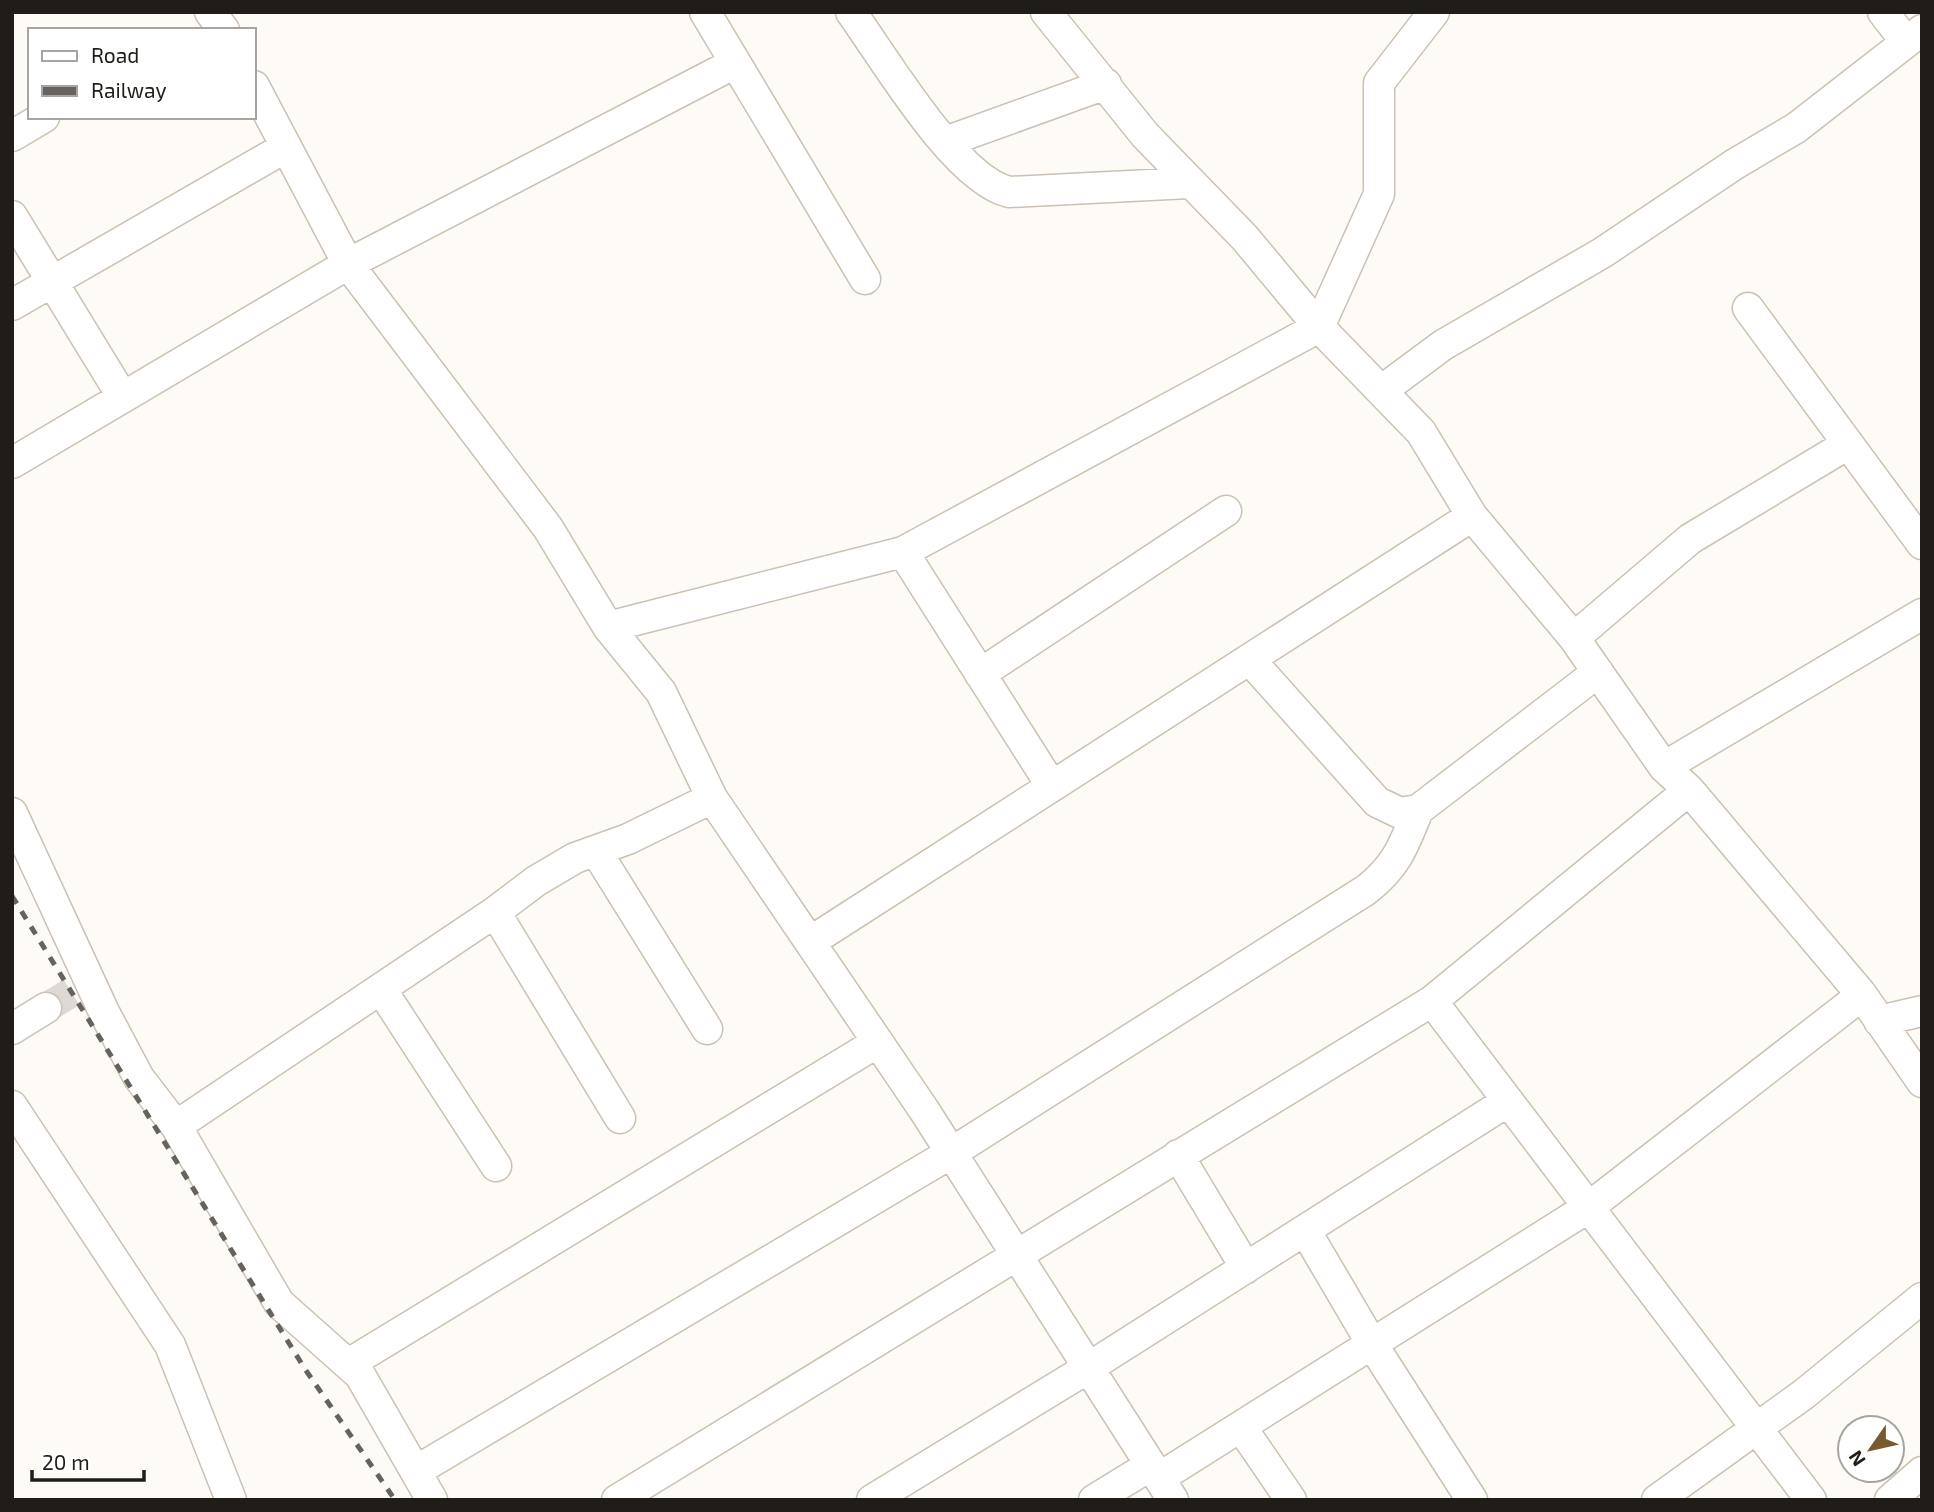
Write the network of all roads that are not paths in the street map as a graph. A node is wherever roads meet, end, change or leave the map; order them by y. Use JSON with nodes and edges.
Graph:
{"nodes":[{"id":1,"x":705,"y":12,"type":"edge"},
{"id":2,"x":852,"y":12,"type":"edge"},
{"id":3,"x":1046,"y":12,"type":"edge"},
{"id":4,"x":1434,"y":12,"type":"edge"},
{"id":5,"x":1883,"y":12,"type":"edge"},
{"id":6,"x":1914,"y":36,"type":"edge"},
{"id":7,"x":735,"y":63,"type":"junction"},
{"id":8,"x":1106,"y":84,"type":"junction"},
{"id":9,"x":256,"y":90,"type":"edge"},
{"id":10,"x":41,"y":119,"type":"edge"},
{"id":11,"x":12,"y":136,"type":"edge"},
{"id":12,"x":945,"y":142,"type":"junction"},
{"id":13,"x":286,"y":147,"type":"junction"},
{"id":14,"x":1189,"y":183,"type":"junction"},
{"id":15,"x":12,"y":216,"type":"edge"},
{"id":16,"x":348,"y":264,"type":"junction"},
{"id":17,"x":865,"y":279,"type":"dead end"},
{"id":18,"x":51,"y":282,"type":"junction"},
{"id":19,"x":12,"y":305,"type":"edge"},
{"id":20,"x":1748,"y":308,"type":"dead end"},
{"id":21,"x":1319,"y":327,"type":"junction"},
{"id":22,"x":1381,"y":391,"type":"junction"},
{"id":23,"x":122,"y":396,"type":"junction"},
{"id":24,"x":1848,"y":444,"type":"junction"},
{"id":25,"x":12,"y":463,"type":"edge"},
{"id":26,"x":1226,"y":511,"type":"dead end"},
{"id":27,"x":1472,"y":516,"type":"junction"},
{"id":28,"x":1922,"y":544,"type":"edge"},
{"id":29,"x":903,"y":552,"type":"junction"},
{"id":30,"x":1922,"y":614,"type":"edge"},
{"id":31,"x":608,"y":627,"type":"junction"},
{"id":32,"x":1574,"y":638,"type":"junction"},
{"id":33,"x":1250,"y":660,"type":"junction"},
{"id":34,"x":1598,"y":672,"type":"junction"},
{"id":35,"x":980,"y":674,"type":"junction"},
{"id":36,"x":1664,"y":767,"type":"junction"},
{"id":37,"x":1051,"y":785,"type":"junction"},
{"id":38,"x":1689,"y":790,"type":"junction"},
{"id":39,"x":712,"y":799,"type":"junction"},
{"id":40,"x":1418,"y":810,"type":"junction"},
{"id":41,"x":12,"y":813,"type":"edge"},
{"id":42,"x":596,"y":851,"type":"junction"},
{"id":43,"x":495,"y":912,"type":"junction"},
{"id":44,"x":810,"y":943,"type":"junction"},
{"id":45,"x":380,"y":989,"type":"junction"},
{"id":46,"x":1862,"y":995,"type":"junction"},
{"id":47,"x":1432,"y":1001,"type":"junction"},
{"id":48,"x":46,"y":1007,"type":"tunnel mouth"},
{"id":49,"x":1922,"y":1011,"type":"edge"},
{"id":50,"x":1879,"y":1021,"type":"junction"},
{"id":51,"x":707,"y":1028,"type":"dead end"},
{"id":52,"x":12,"y":1029,"type":"edge"},
{"id":53,"x":878,"y":1042,"type":"junction"},
{"id":54,"x":1922,"y":1082,"type":"edge"},
{"id":55,"x":1508,"y":1101,"type":"junction"},
{"id":56,"x":12,"y":1106,"type":"edge"},
{"id":57,"x":620,"y":1118,"type":"dead end"},
{"id":58,"x":176,"y":1126,"type":"junction"},
{"id":59,"x":951,"y":1153,"type":"junction"},
{"id":60,"x":1178,"y":1155,"type":"junction"},
{"id":61,"x":496,"y":1166,"type":"dead end"},
{"id":62,"x":1589,"y":1207,"type":"junction"},
{"id":63,"x":1305,"y":1230,"type":"junction"},
{"id":64,"x":1016,"y":1254,"type":"junction"},
{"id":65,"x":1246,"y":1268,"type":"junction"},
{"id":66,"x":1922,"y":1298,"type":"edge"},
{"id":67,"x":1372,"y":1344,"type":"junction"},
{"id":68,"x":350,"y":1363,"type":"junction"},
{"id":69,"x":1088,"y":1368,"type":"junction"},
{"id":70,"x":1241,"y":1427,"type":"junction"},
{"id":71,"x":1754,"y":1427,"type":"junction"},
{"id":72,"x":416,"y":1471,"type":"junction"},
{"id":73,"x":1922,"y":1472,"type":"edge"},
{"id":74,"x":1161,"y":1481,"type":"edge"},
{"id":75,"x":231,"y":1500,"type":"edge"},
{"id":76,"x":432,"y":1500,"type":"edge"},
{"id":77,"x":617,"y":1500,"type":"edge"},
{"id":78,"x":872,"y":1500,"type":"edge"},
{"id":79,"x":1094,"y":1500,"type":"edge"},
{"id":80,"x":1291,"y":1500,"type":"edge"},
{"id":81,"x":1472,"y":1500,"type":"edge"},
{"id":82,"x":1657,"y":1500,"type":"edge"},
{"id":83,"x":1811,"y":1500,"type":"edge"},
{"id":84,"x":1890,"y":1500,"type":"edge"}],
"edges":[{"from":1,"to":7,"type":"street"},
{"from":2,"to":12,"type":"street"},
{"from":3,"to":8,"type":"street"},
{"from":4,"to":21,"type":"street"},
{"from":5,"to":6,"type":"street"},
{"from":6,"to":22,"type":"street"},
{"from":7,"to":16,"type":"street"},
{"from":7,"to":17,"type":"street"},
{"from":8,"to":12,"type":"street"},
{"from":8,"to":14,"type":"street"},
{"from":9,"to":13,"type":"street"},
{"from":10,"to":11,"type":"street"},
{"from":12,"to":14,"type":"street"},
{"from":13,"to":16,"type":"street"},
{"from":13,"to":18,"type":"street"},
{"from":14,"to":21,"type":"street"},
{"from":15,"to":18,"type":"street"},
{"from":16,"to":23,"type":"street"},
{"from":16,"to":31,"type":"street"},
{"from":18,"to":19,"type":"street"},
{"from":18,"to":23,"type":"street"},
{"from":20,"to":24,"type":"street"},
{"from":21,"to":22,"type":"street"},
{"from":21,"to":29,"type":"street"},
{"from":22,"to":27,"type":"street"},
{"from":23,"to":25,"type":"street"},
{"from":24,"to":28,"type":"street"},
{"from":24,"to":32,"type":"street"},
{"from":26,"to":35,"type":"street"},
{"from":27,"to":32,"type":"street"},
{"from":27,"to":33,"type":"street"},
{"from":29,"to":31,"type":"street"},
{"from":29,"to":35,"type":"street"},
{"from":30,"to":36,"type":"street"},
{"from":31,"to":39,"type":"street"},
{"from":32,"to":34,"type":"street"},
{"from":33,"to":37,"type":"street"},
{"from":33,"to":40,"type":"street"},
{"from":34,"to":36,"type":"street"},
{"from":34,"to":40,"type":"street"},
{"from":35,"to":37,"type":"street"},
{"from":36,"to":38,"type":"street"},
{"from":37,"to":44,"type":"street"},
{"from":38,"to":46,"type":"street"},
{"from":38,"to":47,"type":"street"},
{"from":39,"to":42,"type":"street"},
{"from":39,"to":44,"type":"street"},
{"from":40,"to":59,"type":"street"},
{"from":41,"to":58,"type":"street"},
{"from":42,"to":43,"type":"street"},
{"from":42,"to":51,"type":"street"},
{"from":43,"to":45,"type":"street"},
{"from":43,"to":57,"type":"street"},
{"from":44,"to":53,"type":"street"},
{"from":45,"to":58,"type":"street"},
{"from":45,"to":61,"type":"street"},
{"from":46,"to":50,"type":"street"},
{"from":46,"to":62,"type":"street"},
{"from":47,"to":55,"type":"street"},
{"from":47,"to":60,"type":"street"},
{"from":48,"to":52,"type":"street"},
{"from":49,"to":50,"type":"street"},
{"from":50,"to":54,"type":"street"},
{"from":53,"to":59,"type":"street"},
{"from":53,"to":68,"type":"street"},
{"from":55,"to":62,"type":"street"},
{"from":55,"to":63,"type":"street"},
{"from":56,"to":75,"type":"street"},
{"from":58,"to":68,"type":"street"},
{"from":59,"to":64,"type":"street"},
{"from":59,"to":72,"type":"street"},
{"from":60,"to":64,"type":"street"},
{"from":60,"to":65,"type":"street"},
{"from":62,"to":67,"type":"street"},
{"from":62,"to":71,"type":"street"},
{"from":63,"to":65,"type":"street"},
{"from":63,"to":67,"type":"street"},
{"from":64,"to":69,"type":"street"},
{"from":64,"to":77,"type":"street"},
{"from":65,"to":69,"type":"street"},
{"from":66,"to":71,"type":"street"},
{"from":67,"to":70,"type":"street"},
{"from":67,"to":81,"type":"street"},
{"from":68,"to":72,"type":"street"},
{"from":69,"to":74,"type":"street"},
{"from":69,"to":78,"type":"street"},
{"from":70,"to":74,"type":"street"},
{"from":70,"to":80,"type":"street"},
{"from":71,"to":82,"type":"street"},
{"from":71,"to":83,"type":"street"},
{"from":72,"to":76,"type":"street"},
{"from":73,"to":84,"type":"street"},
{"from":74,"to":79,"type":"street"}]}
